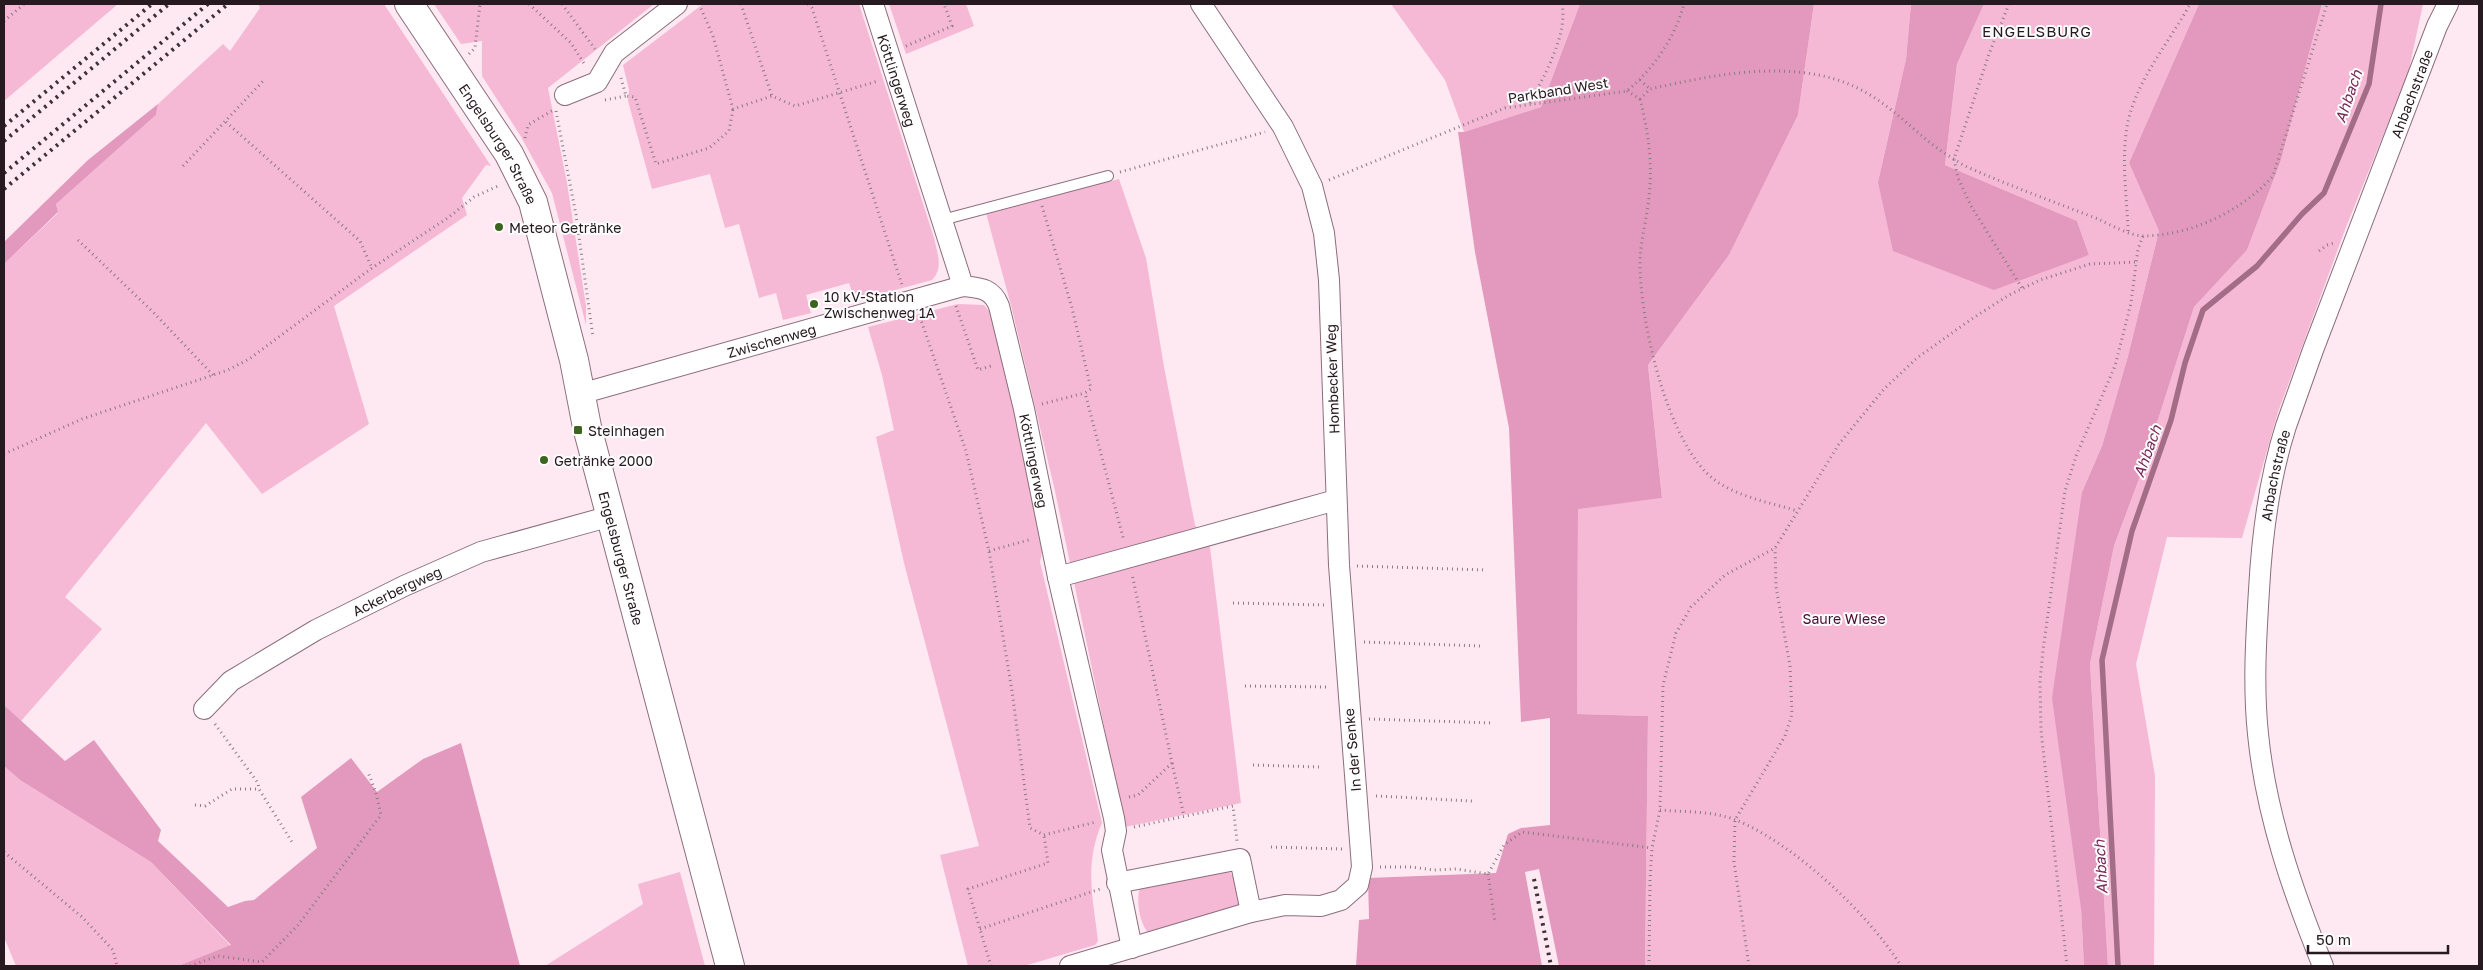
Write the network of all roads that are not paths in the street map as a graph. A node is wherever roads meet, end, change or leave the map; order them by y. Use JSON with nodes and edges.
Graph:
{"nodes":[{"id":1,"x":409,"y":4,"type":"edge"},
{"id":2,"x":677,"y":4,"type":"edge"},
{"id":3,"x":874,"y":4,"type":"edge"},
{"id":4,"x":1201,"y":4,"type":"edge"},
{"id":5,"x":2448,"y":4,"type":"edge"},
{"id":6,"x":560,"y":102,"type":"road end"},
{"id":7,"x":1108,"y":176,"type":"road end"},
{"id":8,"x":942,"y":220,"type":"junction"},
{"id":9,"x":963,"y":286,"type":"junction"},
{"id":10,"x":580,"y":394,"type":"junction"},
{"id":11,"x":1336,"y":500,"type":"junction"},
{"id":12,"x":610,"y":516,"type":"junction"},
{"id":13,"x":1058,"y":577,"type":"junction"},
{"id":14,"x":204,"y":709,"type":"road end"},
{"id":15,"x":1118,"y":883,"type":"junction"},
{"id":16,"x":1251,"y":912,"type":"junction"},
{"id":17,"x":1132,"y":948,"type":"junction"},
{"id":18,"x":730,"y":966,"type":"edge"},
{"id":19,"x":1070,"y":966,"type":"edge"},
{"id":20,"x":2323,"y":966,"type":"edge"}],
"edges":[{"from":1,"to":10,"type":"street","name":"Engelsburger Straße"},
{"from":2,"to":6,"type":"street"},
{"from":3,"to":8,"type":"street","name":"Köttlingerweg"},
{"from":4,"to":11,"type":"street","name":"Hombecker Weg"},
{"from":5,"to":20,"type":"street","name":"Ahbachstraße"},
{"from":7,"to":8,"type":"lane"},
{"from":8,"to":9,"type":"street","name":"Köttlingerweg"},
{"from":9,"to":10,"type":"street","name":"Zwischenweg"},
{"from":9,"to":13,"type":"street","name":"Köttlingerweg"},
{"from":10,"to":12,"type":"street","name":"Engelsburger Straße"},
{"from":11,"to":13,"type":"street"},
{"from":11,"to":16,"type":"street","name":"In der Senke"},
{"from":12,"to":14,"type":"street","name":"Ackerbergweg"},
{"from":12,"to":18,"type":"street","name":"Engelsburger Straße"},
{"from":13,"to":15,"type":"street","name":"Köttlingerweg"},
{"from":15,"to":16,"type":"street"},
{"from":15,"to":17,"type":"street","name":"Köttlingerweg"},
{"from":16,"to":17,"type":"street","name":"In der Senke"},
{"from":17,"to":19,"type":"street","name":"In der Senke"}]}
